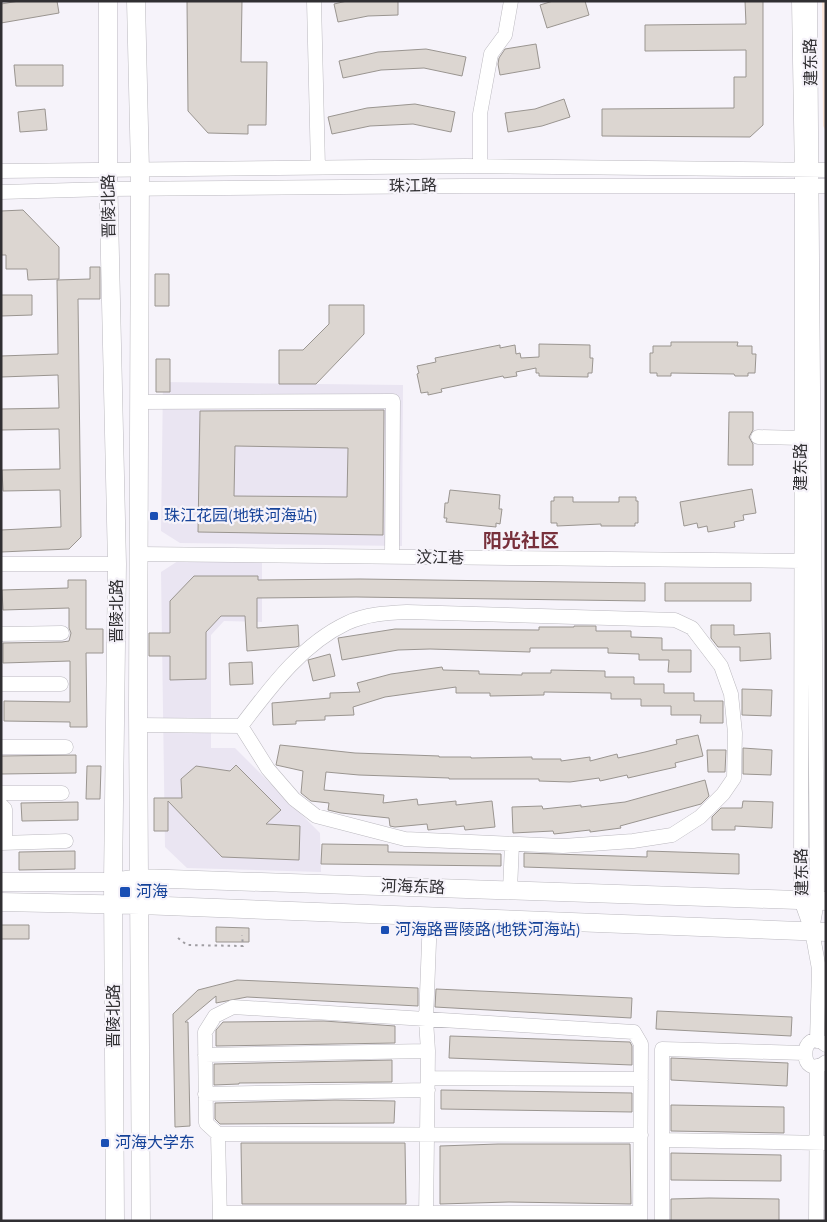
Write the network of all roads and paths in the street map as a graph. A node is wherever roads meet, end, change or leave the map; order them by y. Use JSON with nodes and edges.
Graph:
{"nodes":[{"id":1,"x":108,"y":1,"type":"edge"},
{"id":2,"x":136,"y":1,"type":"edge"},
{"id":3,"x":314,"y":1,"type":"edge"},
{"id":4,"x":511,"y":1,"type":"edge"},
{"id":5,"x":799,"y":1,"type":"edge"},
{"id":6,"x":810,"y":1,"type":"edge"},
{"id":7,"x":480,"y":166,"type":"junction"},
{"id":8,"x":318,"y":168,"type":"junction"},
{"id":9,"x":108,"y":170,"type":"junction"},
{"id":10,"x":140,"y":170,"type":"junction"},
{"id":11,"x":813,"y":170,"type":"edge"},
{"id":12,"x":1,"y":171,"type":"edge"},
{"id":13,"x":813,"y":186,"type":"edge"},
{"id":14,"x":109,"y":189,"type":"junction"},
{"id":15,"x":140,"y":189,"type":"junction"},
{"id":16,"x":1,"y":192,"type":"edge"},
{"id":17,"x":139,"y":402,"type":"junction"},
{"id":18,"x":758,"y":437,"type":"dead end"},
{"id":19,"x":801,"y":438,"type":"junction"},
{"id":20,"x":139,"y":554,"type":"junction"},
{"id":21,"x":392,"y":557,"type":"junction"},
{"id":22,"x":801,"y":561,"type":"junction"},
{"id":23,"x":1,"y":564,"type":"edge"},
{"id":24,"x":117,"y":564,"type":"junction"},
{"id":25,"x":62,"y":633,"type":"dead end"},
{"id":26,"x":1,"y":634,"type":"edge"},
{"id":27,"x":1,"y":684,"type":"edge"},
{"id":28,"x":61,"y":684,"type":"dead end"},
{"id":29,"x":138,"y":726,"type":"junction"},
{"id":30,"x":241,"y":726,"type":"junction"},
{"id":31,"x":1,"y":747,"type":"edge"},
{"id":32,"x":66,"y":747,"type":"dead end"},
{"id":33,"x":1,"y":793,"type":"edge"},
{"id":34,"x":62,"y":793,"type":"dead end"},
{"id":35,"x":1,"y":805,"type":"edge"},
{"id":36,"x":66,"y":841,"type":"dead end"},
{"id":37,"x":3,"y":843,"type":"edge"},
{"id":38,"x":512,"y":844,"type":"junction"},
{"id":39,"x":140,"y":878,"type":"junction"},
{"id":40,"x":1,"y":882,"type":"edge"},
{"id":41,"x":113,"y":882,"type":"junction"},
{"id":42,"x":510,"y":890,"type":"junction"},
{"id":43,"x":815,"y":901,"type":"edge"},
{"id":44,"x":1,"y":902,"type":"edge"},
{"id":45,"x":113,"y":904,"type":"junction"},
{"id":46,"x":140,"y":904,"type":"junction"},
{"id":47,"x":430,"y":916,"type":"junction"},
{"id":48,"x":819,"y":931,"type":"edge"},
{"id":49,"x":242,"y":935,"type":"dead end"},
{"id":50,"x":178,"y":938,"type":"dead end"},
{"id":51,"x":426,"y":1020,"type":"junction"},
{"id":52,"x":821,"y":1043,"type":"edge"},
{"id":53,"x":428,"y":1051,"type":"junction"},
{"id":54,"x":804,"y":1053,"type":"junction"},
{"id":55,"x":205,"y":1055,"type":"junction"},
{"id":56,"x":821,"y":1064,"type":"edge"},
{"id":57,"x":641,"y":1079,"type":"junction"},
{"id":58,"x":428,"y":1084,"type":"junction"},
{"id":59,"x":206,"y":1094,"type":"junction"},
{"id":60,"x":218,"y":1134,"type":"junction"},
{"id":61,"x":427,"y":1134,"type":"junction"},
{"id":62,"x":641,"y":1135,"type":"junction"},
{"id":63,"x":662,"y":1140,"type":"junction"},
{"id":64,"x":821,"y":1143,"type":"edge"},
{"id":65,"x":557,"y":1214,"type":"junction"},
{"id":66,"x":220,"y":1217,"type":"edge"},
{"id":67,"x":309,"y":1217,"type":"edge"},
{"id":68,"x":426,"y":1217,"type":"edge"},
{"id":69,"x":640,"y":1217,"type":"edge"},
{"id":70,"x":115,"y":1221,"type":"edge"},
{"id":71,"x":141,"y":1221,"type":"edge"},
{"id":72,"x":536,"y":1221,"type":"edge"},
{"id":73,"x":662,"y":1221,"type":"edge"},
{"id":74,"x":816,"y":1221,"type":"edge"}],
"edges":[{"from":1,"to":9,"type":"main road","name":"晋陵北路"},
{"from":2,"to":10,"type":"main road","name":"晋陵北路"},
{"from":3,"to":8,"type":"street"},
{"from":4,"to":7,"type":"street"},
{"from":5,"to":11,"type":"street","name":"建东路"},
{"from":6,"to":11,"type":"street","name":"建东路"},
{"from":7,"to":8,"type":"street","name":"珠江路"},
{"from":7,"to":11,"type":"street","name":"珠江路"},
{"from":8,"to":10,"type":"street","name":"珠江路"},
{"from":9,"to":10,"type":"street","name":"珠江路"},
{"from":9,"to":12,"type":"street","name":"珠江路"},
{"from":9,"to":14,"type":"main road","name":"晋陵北路"},
{"from":10,"to":15,"type":"main road","name":"晋陵北路"},
{"from":11,"to":13,"type":"street","name":"建东路"},
{"from":13,"to":15,"type":"street","name":"珠江路"},
{"from":13,"to":19,"type":"street","name":"建东路"},
{"from":13,"to":43,"type":"street","name":"建东路"},
{"from":14,"to":15,"type":"street","name":"珠江路"},
{"from":14,"to":16,"type":"street","name":"珠江路"},
{"from":14,"to":24,"type":"main road","name":"晋陵北路"},
{"from":15,"to":17,"type":"main road","name":"晋陵北路"},
{"from":17,"to":20,"type":"main road","name":"晋陵北路"},
{"from":17,"to":21,"type":"street"},
{"from":18,"to":19,"type":"street"},
{"from":19,"to":22,"type":"street","name":"建东路"},
{"from":20,"to":21,"type":"street","name":"汶江巷"},
{"from":20,"to":29,"type":"main road","name":"晋陵北路"},
{"from":21,"to":22,"type":"street","name":"汶江巷"},
{"from":22,"to":43,"type":"street","name":"建东路"},
{"from":23,"to":24,"type":"street"},
{"from":24,"to":41,"type":"main road","name":"晋陵北路"},
{"from":25,"to":26,"type":"street"},
{"from":27,"to":28,"type":"street"},
{"from":29,"to":30,"type":"street"},
{"from":29,"to":39,"type":"main road","name":"晋陵北路"},
{"from":30,"to":38,"type":"street"},
{"from":30,"to":38,"type":"street"},
{"from":31,"to":32,"type":"street"},
{"from":33,"to":34,"type":"street"},
{"from":35,"to":37,"type":"street"},
{"from":36,"to":37,"type":"street"},
{"from":38,"to":42,"type":"street"},
{"from":39,"to":41,"type":"main road","name":"河海东路"},
{"from":39,"to":42,"type":"main road","name":"河海东路"},
{"from":39,"to":46,"type":"main road","name":"晋陵北路"},
{"from":40,"to":41,"type":"main road","name":"河海东路"},
{"from":41,"to":45,"type":"main road","name":"晋陵北路"},
{"from":42,"to":43,"type":"main road","name":"河海东路"},
{"from":43,"to":48,"type":"street","name":"建东路"},
{"from":44,"to":45,"type":"main road","name":"河海东路"},
{"from":45,"to":46,"type":"main road","name":"河海东路"},
{"from":45,"to":70,"type":"main road","name":"晋陵北路"},
{"from":46,"to":47,"type":"main road","name":"河海东路"},
{"from":46,"to":71,"type":"main road","name":"晋陵北路"},
{"from":47,"to":48,"type":"main road","name":"河海东路"},
{"from":47,"to":51,"type":"street"},
{"from":48,"to":52,"type":"street","name":"建东路"},
{"from":49,"to":50,"type":"path"},
{"from":51,"to":53,"type":"street"},
{"from":51,"to":55,"type":"street"},
{"from":51,"to":57,"type":"street"},
{"from":52,"to":54,"type":"street"},
{"from":53,"to":55,"type":"street"},
{"from":53,"to":58,"type":"street"},
{"from":54,"to":56,"type":"street"},
{"from":54,"to":63,"type":"street"},
{"from":55,"to":59,"type":"street"},
{"from":56,"to":64,"type":"street"},
{"from":57,"to":58,"type":"street"},
{"from":57,"to":62,"type":"street"},
{"from":58,"to":59,"type":"street"},
{"from":58,"to":61,"type":"street"},
{"from":59,"to":60,"type":"street"},
{"from":60,"to":61,"type":"street"},
{"from":60,"to":66,"type":"street"},
{"from":61,"to":62,"type":"street"},
{"from":61,"to":68,"type":"street"},
{"from":62,"to":69,"type":"street"},
{"from":63,"to":64,"type":"street"},
{"from":63,"to":73,"type":"street"},
{"from":64,"to":74,"type":"street"},
{"from":65,"to":68,"type":"street"},
{"from":65,"to":69,"type":"street"},
{"from":65,"to":72,"type":"street"},
{"from":66,"to":67,"type":"street"},
{"from":67,"to":68,"type":"street"}]}
